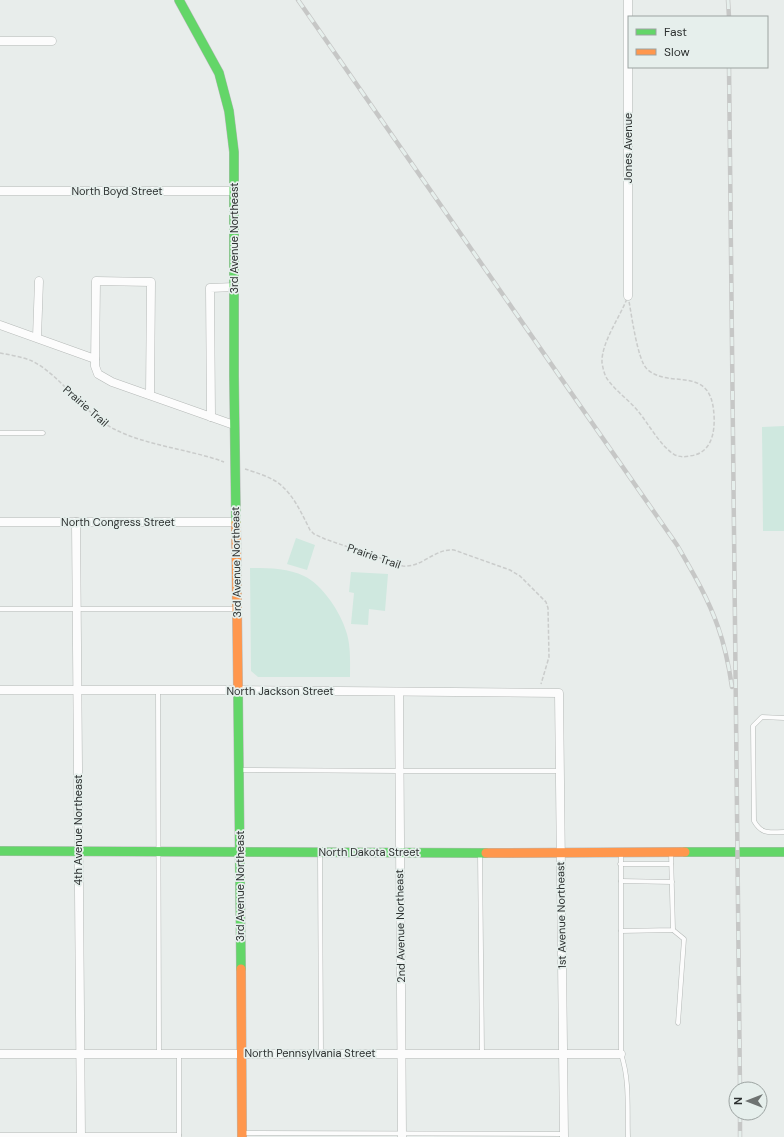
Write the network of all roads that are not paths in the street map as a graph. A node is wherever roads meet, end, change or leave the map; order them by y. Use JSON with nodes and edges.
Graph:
{"nodes":[{"id":1,"x":179,"y":0,"type":"edge"},
{"id":2,"x":628,"y":0,"type":"edge"},
{"id":3,"x":0,"y":41,"type":"edge"},
{"id":4,"x":52,"y":41,"type":"dead end"},
{"id":5,"x":0,"y":191,"type":"edge"},
{"id":6,"x":233,"y":191,"type":"junction"},
{"id":7,"x":38,"y":281,"type":"dead end"},
{"id":8,"x":234,"y":286,"type":"junction"},
{"id":9,"x":628,"y":296,"type":"road end"},
{"id":10,"x":0,"y":325,"type":"edge"},
{"id":11,"x":37,"y":337,"type":"junction"},
{"id":12,"x":95,"y":359,"type":"junction"},
{"id":13,"x":150,"y":396,"type":"junction"},
{"id":14,"x":211,"y":417,"type":"junction"},
{"id":15,"x":234,"y":425,"type":"junction"},
{"id":16,"x":0,"y":433,"type":"edge"},
{"id":17,"x":42,"y":433,"type":"dead end"},
{"id":18,"x":0,"y":522,"type":"edge"},
{"id":19,"x":76,"y":522,"type":"junction"},
{"id":20,"x":235,"y":522,"type":"junction"},
{"id":21,"x":0,"y":609,"type":"edge"},
{"id":22,"x":77,"y":609,"type":"junction"},
{"id":23,"x":237,"y":609,"type":"junction"},
{"id":24,"x":0,"y":690,"type":"edge"},
{"id":25,"x":158,"y":690,"type":"junction"},
{"id":26,"x":238,"y":690,"type":"junction"},
{"id":27,"x":78,"y":691,"type":"junction"},
{"id":28,"x":399,"y":692,"type":"junction"},
{"id":29,"x":559,"y":693,"type":"joint"},
{"id":30,"x":784,"y":718,"type":"edge"},
{"id":31,"x":239,"y":770,"type":"junction"},
{"id":32,"x":560,"y":770,"type":"junction"},
{"id":33,"x":399,"y":771,"type":"junction"},
{"id":34,"x":784,"y":832,"type":"edge"},
{"id":35,"x":0,"y":851,"type":"edge"},
{"id":36,"x":78,"y":851,"type":"junction"},
{"id":37,"x":158,"y":851,"type":"junction"},
{"id":38,"x":240,"y":851,"type":"junction"},
{"id":39,"x":320,"y":852,"type":"junction"},
{"id":40,"x":480,"y":852,"type":"junction"},
{"id":41,"x":561,"y":852,"type":"junction"},
{"id":42,"x":621,"y":852,"type":"junction"},
{"id":43,"x":633,"y":852,"type":"junction"},
{"id":44,"x":671,"y":852,"type":"junction"},
{"id":45,"x":784,"y":852,"type":"edge"},
{"id":46,"x":400,"y":853,"type":"junction"},
{"id":47,"x":620,"y":864,"type":"junction"},
{"id":48,"x":633,"y":864,"type":"junction"},
{"id":49,"x":671,"y":864,"type":"junction"},
{"id":50,"x":621,"y":881,"type":"junction"},
{"id":51,"x":672,"y":882,"type":"junction"},
{"id":52,"x":673,"y":930,"type":"junction"},
{"id":53,"x":621,"y":931,"type":"junction"},
{"id":54,"x":678,"y":1023,"type":"dead end"},
{"id":55,"x":241,"y":1053,"type":"junction"},
{"id":56,"x":321,"y":1053,"type":"junction"},
{"id":57,"x":402,"y":1053,"type":"junction"},
{"id":58,"x":482,"y":1053,"type":"junction"},
{"id":59,"x":563,"y":1053,"type":"junction"},
{"id":60,"x":0,"y":1054,"type":"edge"},
{"id":61,"x":80,"y":1054,"type":"junction"},
{"id":62,"x":160,"y":1054,"type":"junction"},
{"id":63,"x":179,"y":1054,"type":"junction"},
{"id":64,"x":621,"y":1054,"type":"junction"},
{"id":65,"x":0,"y":1135,"type":"edge"},
{"id":66,"x":242,"y":1135,"type":"edge"},
{"id":67,"x":402,"y":1135,"type":"edge"},
{"id":68,"x":81,"y":1136,"type":"edge"},
{"id":69,"x":179,"y":1136,"type":"edge"},
{"id":70,"x":564,"y":1136,"type":"edge"},
{"id":71,"x":628,"y":1137,"type":"edge"}],
"edges":[{"from":1,"to":6,"type":"street","name":"3rd Avenue Northeast"},
{"from":2,"to":9,"type":"street","name":"Jones Avenue"},
{"from":3,"to":4,"type":"street"},
{"from":5,"to":6,"type":"street","name":"North Boyd Street"},
{"from":6,"to":8,"type":"street","name":"3rd Avenue Northeast"},
{"from":7,"to":11,"type":"street"},
{"from":8,"to":14,"type":"street"},
{"from":8,"to":15,"type":"street","name":"3rd Avenue Northeast"},
{"from":10,"to":11,"type":"street"},
{"from":11,"to":12,"type":"street"},
{"from":12,"to":13,"type":"street"},
{"from":12,"to":13,"type":"street"},
{"from":13,"to":14,"type":"street"},
{"from":14,"to":15,"type":"street"},
{"from":15,"to":20,"type":"street","name":"3rd Avenue Northeast"},
{"from":16,"to":17,"type":"lane"},
{"from":18,"to":19,"type":"street","name":"North Congress Street"},
{"from":19,"to":20,"type":"street","name":"North Congress Street"},
{"from":19,"to":22,"type":"street","name":"4th Avenue Northeast"},
{"from":20,"to":23,"type":"street","name":"3rd Avenue Northeast"},
{"from":21,"to":22,"type":"lane"},
{"from":22,"to":23,"type":"lane"},
{"from":22,"to":27,"type":"street","name":"4th Avenue Northeast"},
{"from":23,"to":26,"type":"street","name":"3rd Avenue Northeast"},
{"from":24,"to":27,"type":"street","name":"North Jackson Street"},
{"from":25,"to":26,"type":"street","name":"North Jackson Street"},
{"from":25,"to":27,"type":"street","name":"North Jackson Street"},
{"from":25,"to":37,"type":"lane"},
{"from":26,"to":28,"type":"street","name":"North Jackson Street"},
{"from":26,"to":31,"type":"street","name":"3rd Avenue Northeast"},
{"from":27,"to":36,"type":"street","name":"4th Avenue Northeast"},
{"from":28,"to":29,"type":"street","name":"North Jackson Street"},
{"from":28,"to":33,"type":"street","name":"2nd Avenue Northeast"},
{"from":29,"to":32,"type":"street","name":"1st Avenue Northeast"},
{"from":30,"to":34,"type":"lane"},
{"from":31,"to":33,"type":"lane"},
{"from":31,"to":38,"type":"street","name":"3rd Avenue Northeast"},
{"from":32,"to":33,"type":"lane"},
{"from":32,"to":41,"type":"street","name":"1st Avenue Northeast"},
{"from":33,"to":46,"type":"street","name":"2nd Avenue Northeast"},
{"from":35,"to":36,"type":"street","name":"North Dakota Street"},
{"from":36,"to":37,"type":"street","name":"North Dakota Street"},
{"from":36,"to":61,"type":"street","name":"4th Avenue Northeast"},
{"from":37,"to":38,"type":"street","name":"North Dakota Street"},
{"from":37,"to":62,"type":"lane"},
{"from":38,"to":39,"type":"street","name":"North Dakota Street"},
{"from":38,"to":55,"type":"street","name":"3rd Avenue Northeast"},
{"from":39,"to":46,"type":"street","name":"North Dakota Street"},
{"from":39,"to":56,"type":"lane"},
{"from":40,"to":41,"type":"street","name":"North Dakota Street"},
{"from":40,"to":46,"type":"street","name":"North Dakota Street"},
{"from":40,"to":58,"type":"lane"},
{"from":41,"to":42,"type":"street","name":"North Dakota Street"},
{"from":41,"to":59,"type":"street","name":"1st Avenue Northeast"},
{"from":42,"to":43,"type":"street","name":"North Dakota Street"},
{"from":42,"to":47,"type":"lane"},
{"from":43,"to":44,"type":"street","name":"North Dakota Street"},
{"from":43,"to":48,"type":"lane"},
{"from":44,"to":45,"type":"street","name":"North Dakota Street"},
{"from":44,"to":49,"type":"lane"},
{"from":46,"to":57,"type":"street","name":"2nd Avenue Northeast"},
{"from":47,"to":48,"type":"lane"},
{"from":47,"to":50,"type":"lane"},
{"from":48,"to":49,"type":"lane"},
{"from":49,"to":51,"type":"lane"},
{"from":50,"to":51,"type":"lane"},
{"from":50,"to":53,"type":"lane"},
{"from":51,"to":52,"type":"lane"},
{"from":52,"to":53,"type":"lane"},
{"from":52,"to":54,"type":"lane"},
{"from":53,"to":64,"type":"lane"},
{"from":55,"to":56,"type":"street","name":"North Pennsylvania Street"},
{"from":55,"to":63,"type":"street","name":"North Pennsylvania Street"},
{"from":55,"to":66,"type":"street","name":"3rd Avenue Northeast"},
{"from":56,"to":57,"type":"street","name":"North Pennsylvania Street"},
{"from":57,"to":58,"type":"street","name":"North Pennsylvania Street"},
{"from":57,"to":67,"type":"street","name":"2nd Avenue Northeast"},
{"from":58,"to":59,"type":"street","name":"North Pennsylvania Street"},
{"from":59,"to":64,"type":"street","name":"North Pennsylvania Street"},
{"from":59,"to":70,"type":"street","name":"1st Avenue Northeast"},
{"from":60,"to":61,"type":"street","name":"North Pennsylvania Street"},
{"from":61,"to":62,"type":"street","name":"North Pennsylvania Street"},
{"from":61,"to":68,"type":"street","name":"4th Avenue Northeast"},
{"from":62,"to":63,"type":"street","name":"North Pennsylvania Street"},
{"from":63,"to":69,"type":"lane"},
{"from":64,"to":71,"type":"lane"},
{"from":65,"to":68,"type":"lane"},
{"from":66,"to":67,"type":"lane"},
{"from":67,"to":70,"type":"lane"},
{"from":68,"to":69,"type":"lane"}]}
